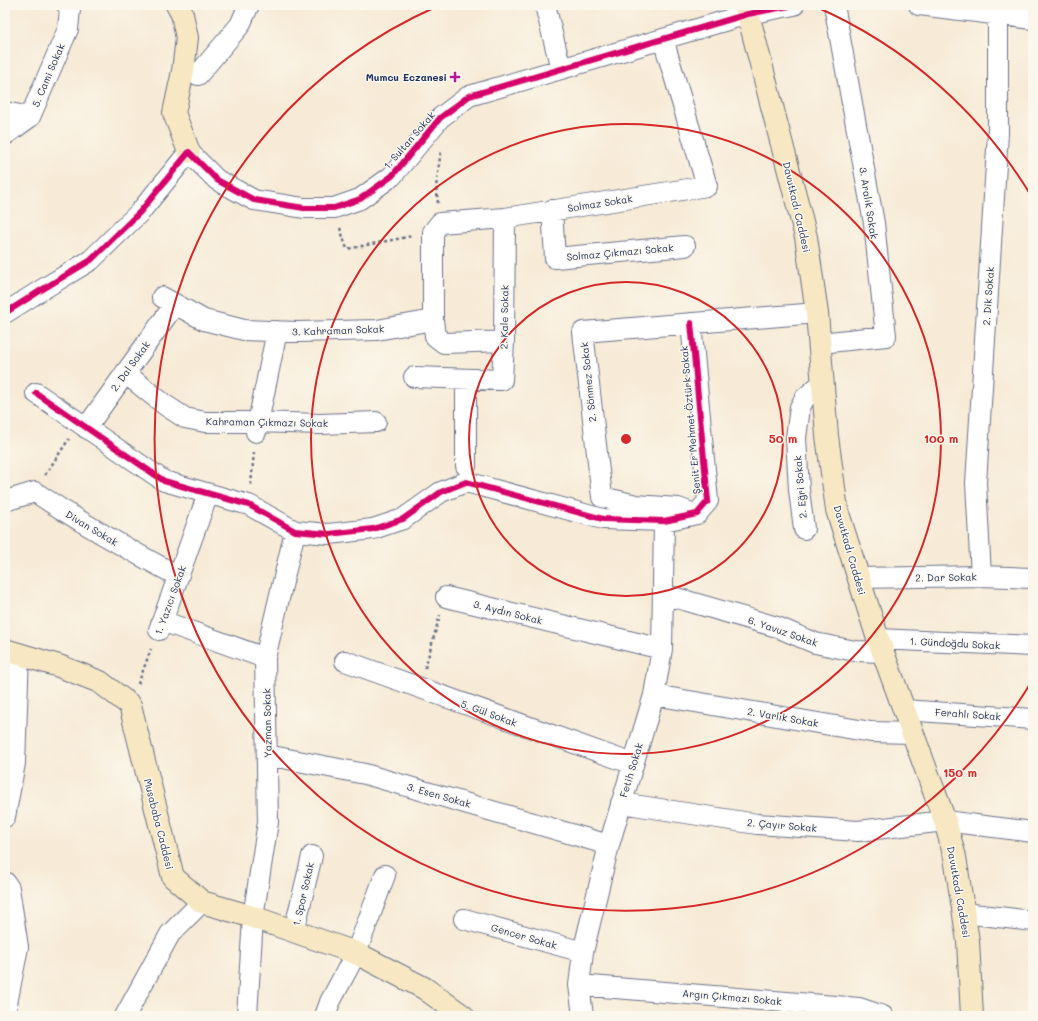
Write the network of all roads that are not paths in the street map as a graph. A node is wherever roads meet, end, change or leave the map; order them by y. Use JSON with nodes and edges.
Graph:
{"nodes":[{"id":1,"x":67,"y":5,"type":"edge"},
{"id":2,"x":177,"y":5,"type":"edge"},
{"id":3,"x":249,"y":5,"type":"edge"},
{"id":4,"x":545,"y":5,"type":"edge"},
{"id":5,"x":794,"y":5,"type":"edge"},
{"id":6,"x":834,"y":5,"type":"edge"},
{"id":7,"x":919,"y":5,"type":"edge"},
{"id":8,"x":746,"y":9,"type":"edge"},
{"id":9,"x":1008,"y":12,"type":"edge"},
{"id":10,"x":1033,"y":19,"type":"edge"},
{"id":11,"x":663,"y":39,"type":"junction"},
{"id":12,"x":561,"y":69,"type":"junction"},
{"id":13,"x":198,"y":76,"type":"dead end"},
{"id":14,"x":5,"y":112,"type":"edge"},
{"id":15,"x":30,"y":117,"type":"junction"},
{"id":16,"x":5,"y":135,"type":"edge"},
{"id":17,"x":189,"y":152,"type":"junction"},
{"id":18,"x":552,"y":210,"type":"junction"},
{"id":19,"x":505,"y":218,"type":"junction"},
{"id":20,"x":685,"y":246,"type":"dead end"},
{"id":21,"x":168,"y":300,"type":"joint"},
{"id":22,"x":5,"y":313,"type":"edge"},
{"id":23,"x":817,"y":313,"type":"junction"},
{"id":24,"x":433,"y":320,"type":"junction"},
{"id":25,"x":691,"y":323,"type":"junction"},
{"id":26,"x":277,"y":331,"type":"junction"},
{"id":27,"x":504,"y":341,"type":"junction"},
{"id":28,"x":820,"y":343,"type":"junction"},
{"id":29,"x":125,"y":373,"type":"junction"},
{"id":30,"x":414,"y":377,"type":"dead end"},
{"id":31,"x":466,"y":379,"type":"junction"},
{"id":32,"x":822,"y":383,"type":"junction"},
{"id":33,"x":36,"y":393,"type":"dead end"},
{"id":34,"x":376,"y":422,"type":"dead end"},
{"id":35,"x":82,"y":426,"type":"junction"},
{"id":36,"x":257,"y":427,"type":"junction"},
{"id":37,"x":466,"y":466,"type":"dead end"},
{"id":38,"x":208,"y":494,"type":"junction"},
{"id":39,"x":5,"y":500,"type":"edge"},
{"id":40,"x":697,"y":514,"type":"junction"},
{"id":41,"x":664,"y":521,"type":"junction"},
{"id":42,"x":804,"y":529,"type":"dead end"},
{"id":43,"x":295,"y":531,"type":"junction"},
{"id":44,"x":178,"y":576,"type":"junction"},
{"id":45,"x":981,"y":576,"type":"junction"},
{"id":46,"x":858,"y":578,"type":"junction"},
{"id":47,"x":1033,"y":578,"type":"edge"},
{"id":48,"x":663,"y":594,"type":"junction"},
{"id":49,"x":446,"y":597,"type":"road end"},
{"id":50,"x":880,"y":646,"type":"junction"},
{"id":51,"x":1033,"y":646,"type":"edge"},
{"id":52,"x":662,"y":649,"type":"junction"},
{"id":53,"x":12,"y":652,"type":"edge"},
{"id":54,"x":266,"y":658,"type":"junction"},
{"id":55,"x":345,"y":661,"type":"dead end"},
{"id":56,"x":654,"y":695,"type":"junction"},
{"id":57,"x":904,"y":710,"type":"junction"},
{"id":58,"x":1033,"y":719,"type":"edge"},
{"id":59,"x":912,"y":733,"type":"junction"},
{"id":60,"x":267,"y":755,"type":"junction"},
{"id":61,"x":633,"y":764,"type":"junction"},
{"id":62,"x":621,"y":802,"type":"junction"},
{"id":63,"x":5,"y":817,"type":"edge"},
{"id":64,"x":945,"y":821,"type":"junction"},
{"id":65,"x":1033,"y":832,"type":"edge"},
{"id":66,"x":608,"y":845,"type":"junction"},
{"id":67,"x":312,"y":856,"type":"dead end"},
{"id":68,"x":385,"y":875,"type":"dead end"},
{"id":69,"x":5,"y":882,"type":"edge"},
{"id":70,"x":202,"y":902,"type":"junction"},
{"id":71,"x":964,"y":913,"type":"junction"},
{"id":72,"x":253,"y":917,"type":"junction"},
{"id":73,"x":464,"y":919,"type":"dead end"},
{"id":74,"x":1033,"y":921,"type":"edge"},
{"id":75,"x":294,"y":931,"type":"junction"},
{"id":76,"x":583,"y":952,"type":"junction"},
{"id":77,"x":356,"y":954,"type":"junction"},
{"id":78,"x":579,"y":985,"type":"junction"},
{"id":79,"x":760,"y":1008,"type":"edge"},
{"id":80,"x":5,"y":1014,"type":"edge"},
{"id":81,"x":125,"y":1016,"type":"edge"},
{"id":82,"x":247,"y":1016,"type":"edge"},
{"id":83,"x":325,"y":1016,"type":"edge"},
{"id":84,"x":463,"y":1016,"type":"edge"},
{"id":85,"x":583,"y":1016,"type":"edge"},
{"id":86,"x":883,"y":1016,"type":"edge"},
{"id":87,"x":972,"y":1016,"type":"edge"}],
"edges":[{"from":1,"to":15,"type":"street","name":"5. Cami Sokak"},
{"from":2,"to":17,"type":"main road"},
{"from":3,"to":13,"type":"street"},
{"from":4,"to":12,"type":"street"},
{"from":5,"to":8,"type":"street","name":"1. Sultan Sokak"},
{"from":6,"to":28,"type":"street","name":"3. Aralık Sokak"},
{"from":7,"to":9,"type":"street"},
{"from":8,"to":11,"type":"street","name":"1. Sultan Sokak"},
{"from":8,"to":23,"type":"main road","name":"Davutkadı Caddesi"},
{"from":9,"to":10,"type":"street"},
{"from":9,"to":45,"type":"street","name":"2. Dik Sokak"},
{"from":11,"to":12,"type":"street","name":"1. Sultan Sokak"},
{"from":11,"to":18,"type":"street","name":"Solmaz Sokak"},
{"from":12,"to":17,"type":"street","name":"1. Sultan Sokak"},
{"from":14,"to":15,"type":"street"},
{"from":15,"to":16,"type":"street","name":"5. Cami Sokak"},
{"from":17,"to":22,"type":"street"},
{"from":18,"to":19,"type":"street","name":"Solmaz Sokak"},
{"from":18,"to":20,"type":"street","name":"Solmaz Çıkmazı Sokak"},
{"from":19,"to":24,"type":"street","name":"Solmaz Sokak"},
{"from":19,"to":27,"type":"street","name":"2. Kale Sokak"},
{"from":21,"to":26,"type":"street","name":"3. Kahraman Sokak"},
{"from":21,"to":29,"type":"street","name":"2. Dal Sokak"},
{"from":23,"to":25,"type":"street","name":"2. Sönmez Sokak"},
{"from":23,"to":28,"type":"main road","name":"Davutkadı Caddesi"},
{"from":24,"to":26,"type":"street","name":"3. Kahraman Sokak"},
{"from":24,"to":27,"type":"street"},
{"from":25,"to":40,"type":"street","name":"Şenit Er Mehmet Öztürk Sokak"},
{"from":25,"to":40,"type":"street","name":"2. Sönmez Sokak"},
{"from":26,"to":36,"type":"street"},
{"from":27,"to":31,"type":"street","name":"2. Kale Sokak"},
{"from":28,"to":32,"type":"main road","name":"Davutkadı Caddesi"},
{"from":29,"to":35,"type":"street","name":"2. Dal Sokak"},
{"from":29,"to":36,"type":"street","name":"Kahraman Çıkmazı Sokak"},
{"from":30,"to":31,"type":"street","name":"2. Kale Sokak"},
{"from":31,"to":37,"type":"street"},
{"from":32,"to":42,"type":"street","name":"2. Eğri Sokak"},
{"from":32,"to":46,"type":"main road","name":"Davutkadı Caddesi"},
{"from":33,"to":35,"type":"street"},
{"from":34,"to":36,"type":"street","name":"Kahraman Çıkmazı Sokak"},
{"from":35,"to":38,"type":"street"},
{"from":38,"to":43,"type":"street"},
{"from":38,"to":44,"type":"street","name":"1. Yazıcı Sokak"},
{"from":39,"to":44,"type":"street","name":"Divan Sokak"},
{"from":40,"to":41,"type":"street"},
{"from":41,"to":43,"type":"street"},
{"from":41,"to":48,"type":"street","name":"Fetih Sokak"},
{"from":43,"to":54,"type":"street","name":"Yazman Sokak"},
{"from":44,"to":54,"type":"street","name":"1. Yazıcı Sokak"},
{"from":45,"to":46,"type":"street","name":"2. Dar Sokak"},
{"from":45,"to":47,"type":"street","name":"2. Dar Sokak"},
{"from":46,"to":50,"type":"main road","name":"Davutkadı Caddesi"},
{"from":48,"to":50,"type":"street","name":"6. Yavuz Sokak"},
{"from":48,"to":52,"type":"street","name":"Fetih Sokak"},
{"from":49,"to":52,"type":"street","name":"3. Aydın Sokak"},
{"from":50,"to":51,"type":"street","name":"1. Gündoğdu Sokak"},
{"from":50,"to":57,"type":"main road","name":"Davutkadı Caddesi"},
{"from":52,"to":56,"type":"street","name":"Fetih Sokak"},
{"from":53,"to":63,"type":"street"},
{"from":53,"to":70,"type":"main road","name":"Musababa Caddesi"},
{"from":54,"to":60,"type":"street","name":"Yazman Sokak"},
{"from":55,"to":61,"type":"street","name":"5. Gül Sokak"},
{"from":56,"to":59,"type":"street","name":"2. Varlık Sokak"},
{"from":56,"to":61,"type":"street","name":"Fetih Sokak"},
{"from":57,"to":58,"type":"street","name":"Ferahlı Sokak"},
{"from":57,"to":59,"type":"main road","name":"Davutkadı Caddesi"},
{"from":59,"to":64,"type":"main road","name":"Davutkadı Caddesi"},
{"from":60,"to":66,"type":"street","name":"3. Esen Sokak"},
{"from":60,"to":72,"type":"street","name":"Yazman Sokak"},
{"from":61,"to":62,"type":"street","name":"Fetih Sokak"},
{"from":62,"to":64,"type":"street","name":"2. Çayır Sokak"},
{"from":62,"to":66,"type":"street","name":"Fetih Sokak"},
{"from":64,"to":65,"type":"street","name":"2. Çayır Sokak"},
{"from":64,"to":71,"type":"main road","name":"Davutkadı Caddesi"},
{"from":66,"to":76,"type":"street","name":"Fetih Sokak"},
{"from":67,"to":75,"type":"street","name":"1. Spor Sokak"},
{"from":68,"to":77,"type":"street"},
{"from":69,"to":80,"type":"street"},
{"from":70,"to":72,"type":"main road","name":"Musababa Caddesi"},
{"from":70,"to":81,"type":"street"},
{"from":71,"to":74,"type":"street"},
{"from":71,"to":87,"type":"main road","name":"Davutkadı Caddesi"},
{"from":72,"to":75,"type":"main road","name":"Musababa Caddesi"},
{"from":72,"to":82,"type":"street","name":"Yazman Sokak"},
{"from":73,"to":76,"type":"street","name":"Gencer Sokak"},
{"from":75,"to":77,"type":"main road","name":"Musababa Caddesi"},
{"from":76,"to":78,"type":"street","name":"Fetih Sokak"},
{"from":77,"to":83,"type":"street"},
{"from":77,"to":84,"type":"main road","name":"Musababa Caddesi"},
{"from":78,"to":79,"type":"street","name":"Argın Çıkmazı Sokak"},
{"from":78,"to":85,"type":"street","name":"Fetih Sokak"},
{"from":79,"to":86,"type":"street","name":"Argın Çıkmazı Sokak"}]}
